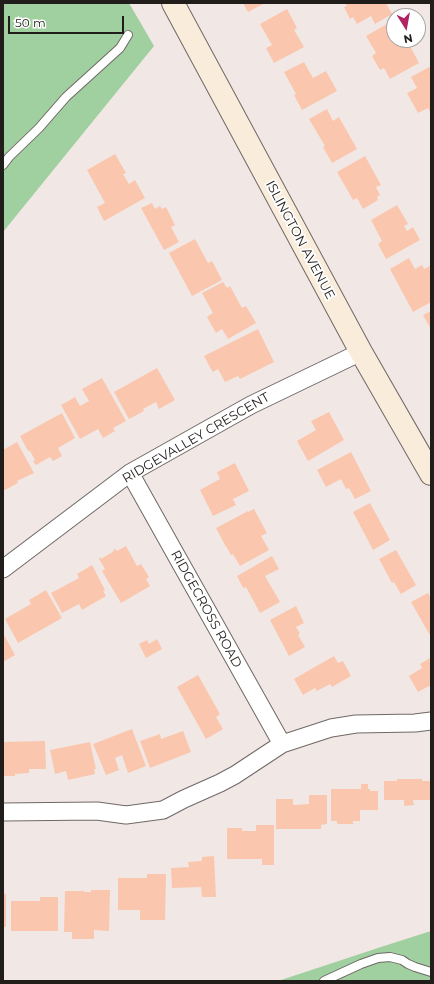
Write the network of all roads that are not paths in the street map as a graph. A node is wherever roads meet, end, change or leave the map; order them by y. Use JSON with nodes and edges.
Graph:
{"nodes":[{"id":1,"x":173,"y":3,"type":"edge"},
{"id":2,"x":128,"y":35,"type":"dead end"},
{"id":3,"x":3,"y":165,"type":"edge"},
{"id":4,"x":361,"y":352,"type":"junction"},
{"id":5,"x":130,"y":473,"type":"junction"},
{"id":6,"x":431,"y":474,"type":"edge"},
{"id":7,"x":3,"y":569,"type":"edge"},
{"id":8,"x":431,"y":721,"type":"edge"},
{"id":9,"x":282,"y":744,"type":"junction"},
{"id":10,"x":3,"y":812,"type":"edge"},
{"id":11,"x":431,"y":972,"type":"edge"},
{"id":12,"x":324,"y":981,"type":"edge"}],
"edges":[{"from":1,"to":4,"type":"main road","name":"ISLINGTON AVENUE"},
{"from":2,"to":3,"type":"lane"},
{"from":4,"to":5,"type":"street","name":"RIDGEVALLEY CRESCENT"},
{"from":4,"to":6,"type":"main road","name":"ISLINGTON AVENUE"},
{"from":5,"to":7,"type":"street","name":"RIDGEVALLEY CRESCENT"},
{"from":5,"to":9,"type":"street","name":"RIDGECROSS ROAD"},
{"from":8,"to":9,"type":"street"},
{"from":9,"to":10,"type":"street"},
{"from":11,"to":12,"type":"lane"}]}
